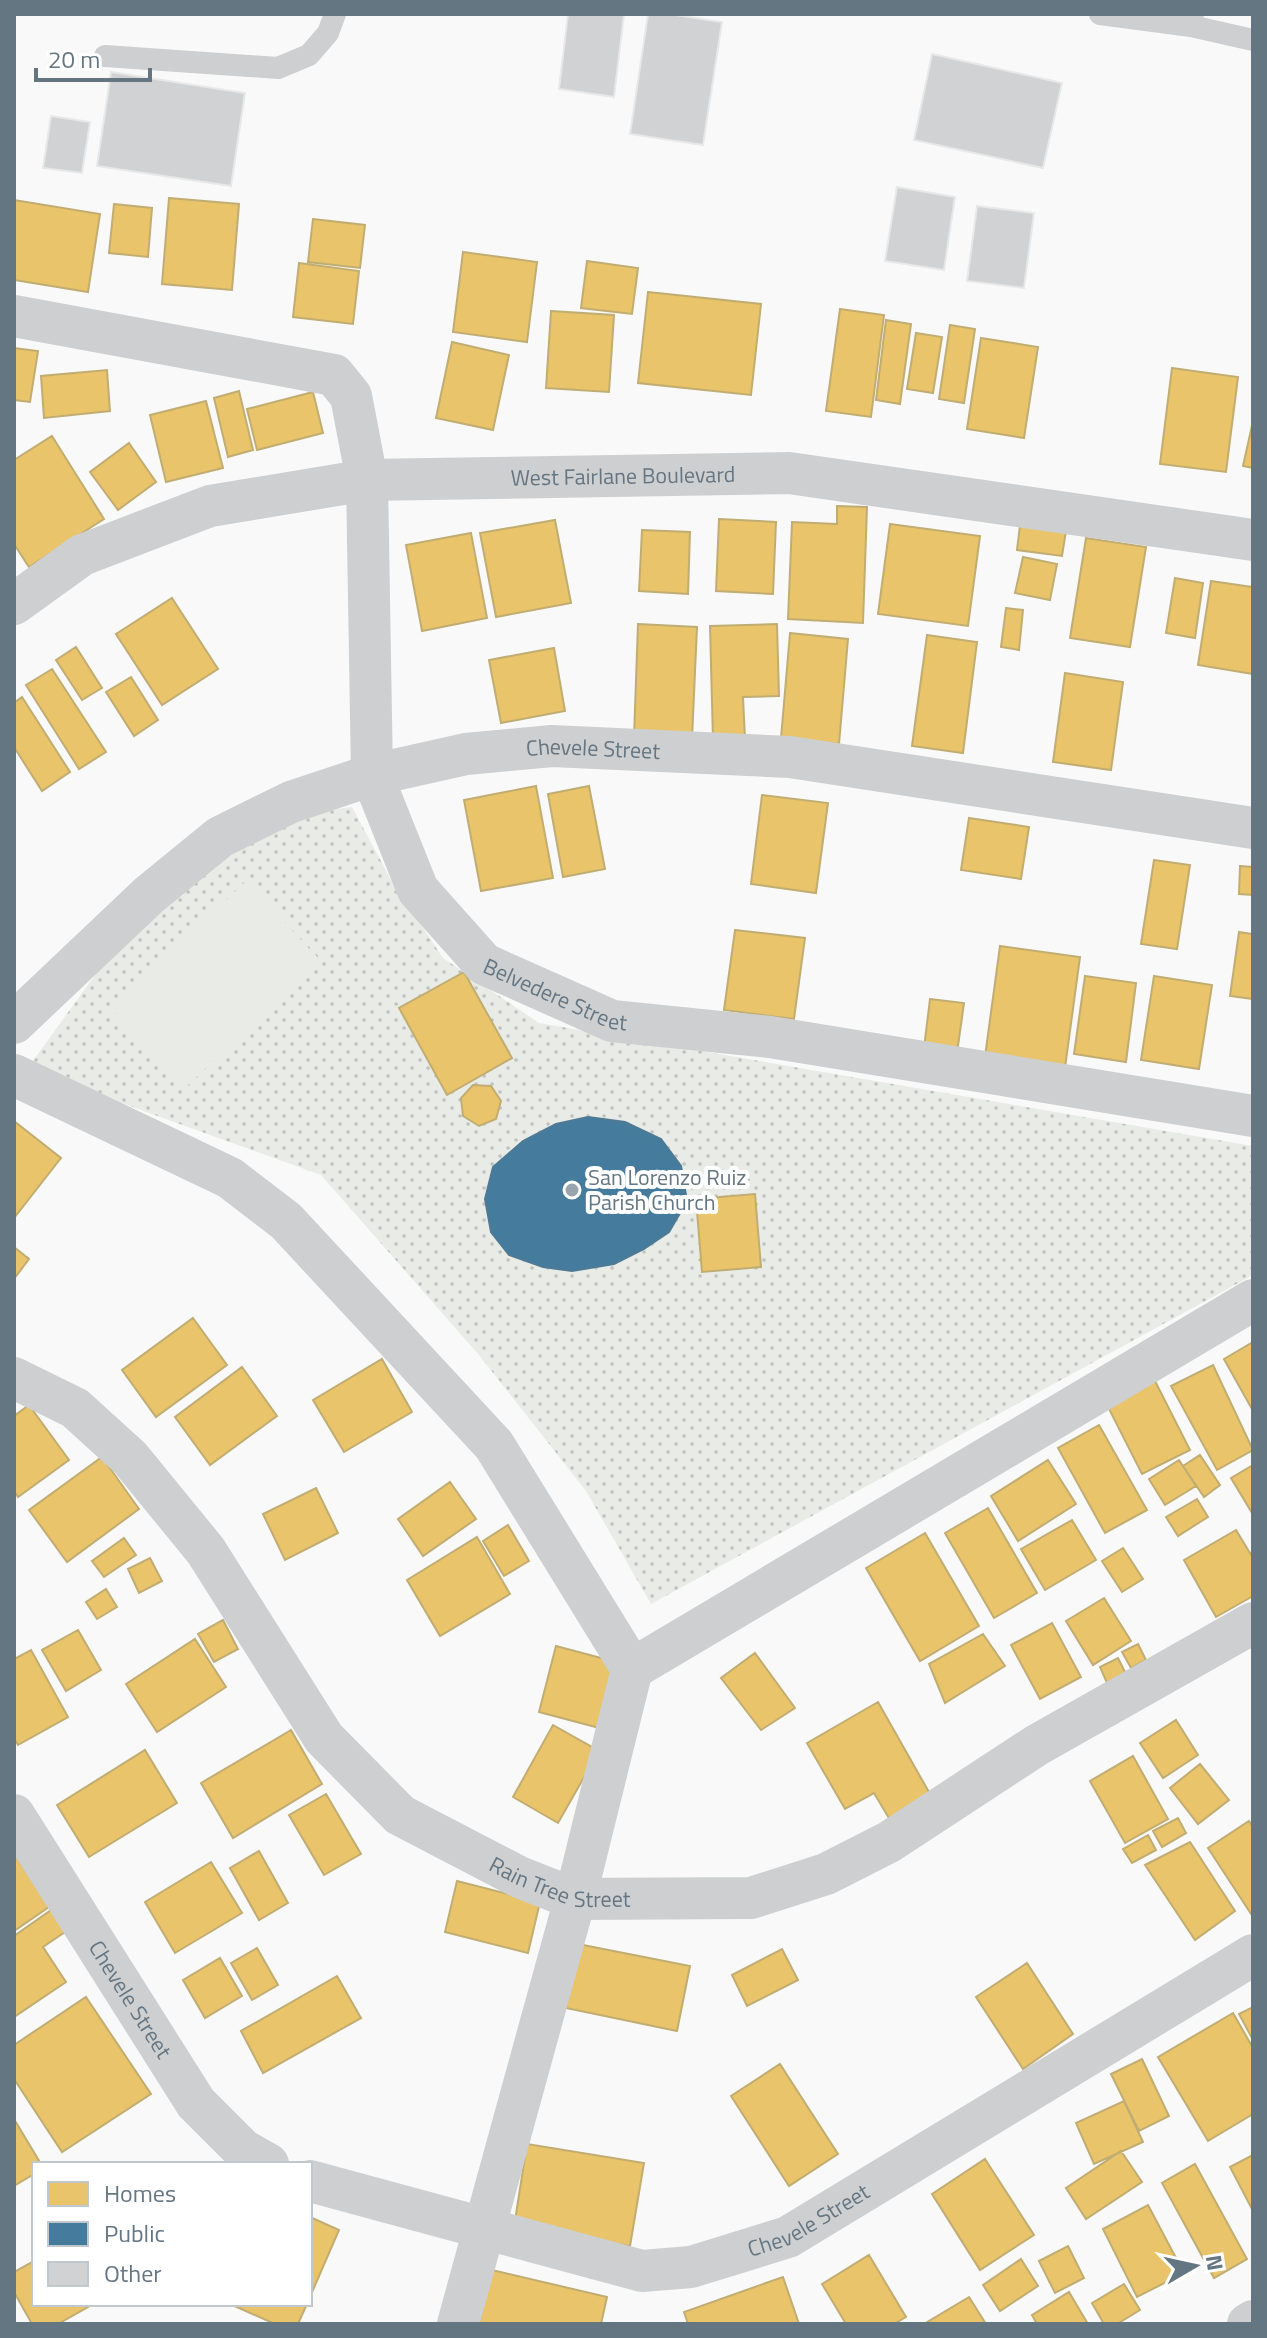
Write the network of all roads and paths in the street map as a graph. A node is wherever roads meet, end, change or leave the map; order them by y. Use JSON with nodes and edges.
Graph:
{"nodes":[{"id":1,"x":335,"y":14,"type":"edge"},
{"id":2,"x":1100,"y":14,"type":"edge"},
{"id":3,"x":1192,"y":20,"type":"edge"},
{"id":4,"x":1253,"y":40,"type":"edge"},
{"id":5,"x":105,"y":56,"type":"dead end"},
{"id":6,"x":14,"y":316,"type":"edge"},
{"id":7,"x":367,"y":480,"type":"junction"},
{"id":8,"x":1253,"y":540,"type":"edge"},
{"id":9,"x":14,"y":604,"type":"edge"},
{"id":10,"x":372,"y":775,"type":"junction"},
{"id":11,"x":1253,"y":828,"type":"edge"},
{"id":12,"x":14,"y":1023,"type":"edge"},
{"id":13,"x":14,"y":1075,"type":"edge"},
{"id":14,"x":1253,"y":1116,"type":"edge"},
{"id":15,"x":1253,"y":1300,"type":"edge"},
{"id":16,"x":14,"y":1378,"type":"edge"},
{"id":17,"x":1253,"y":1623,"type":"edge"},
{"id":18,"x":632,"y":1669,"type":"junction"},
{"id":19,"x":14,"y":1815,"type":"edge"},
{"id":20,"x":575,"y":1899,"type":"junction"},
{"id":21,"x":1253,"y":1955,"type":"edge"},
{"id":22,"x":264,"y":2162,"type":"edge"},
{"id":23,"x":312,"y":2182,"type":"edge"},
{"id":24,"x":485,"y":2230,"type":"junction"},
{"id":25,"x":458,"y":2324,"type":"edge"}],
"edges":[{"from":1,"to":5,"type":"lane"},
{"from":2,"to":3,"type":"lane"},
{"from":3,"to":4,"type":"lane"},
{"from":6,"to":7,"type":"street","name":"Belvedere Street"},
{"from":7,"to":8,"type":"street","name":"West Fairlane Boulevard"},
{"from":7,"to":9,"type":"street","name":"West Fairlane Boulevard"},
{"from":7,"to":10,"type":"street","name":"Belvedere Street"},
{"from":10,"to":11,"type":"street","name":"Chevele Street"},
{"from":10,"to":12,"type":"street","name":"Chevele Street"},
{"from":10,"to":14,"type":"street","name":"Belvedere Street"},
{"from":13,"to":18,"type":"street"},
{"from":15,"to":18,"type":"street"},
{"from":16,"to":20,"type":"street","name":"Rain Tree Street"},
{"from":17,"to":20,"type":"street","name":"Rain Tree Street"},
{"from":18,"to":20,"type":"street"},
{"from":19,"to":22,"type":"street","name":"Chevele Street"},
{"from":20,"to":24,"type":"street"},
{"from":21,"to":24,"type":"street","name":"Chevele Street"},
{"from":23,"to":24,"type":"street","name":"Chevele Street"},
{"from":24,"to":25,"type":"street"}]}
